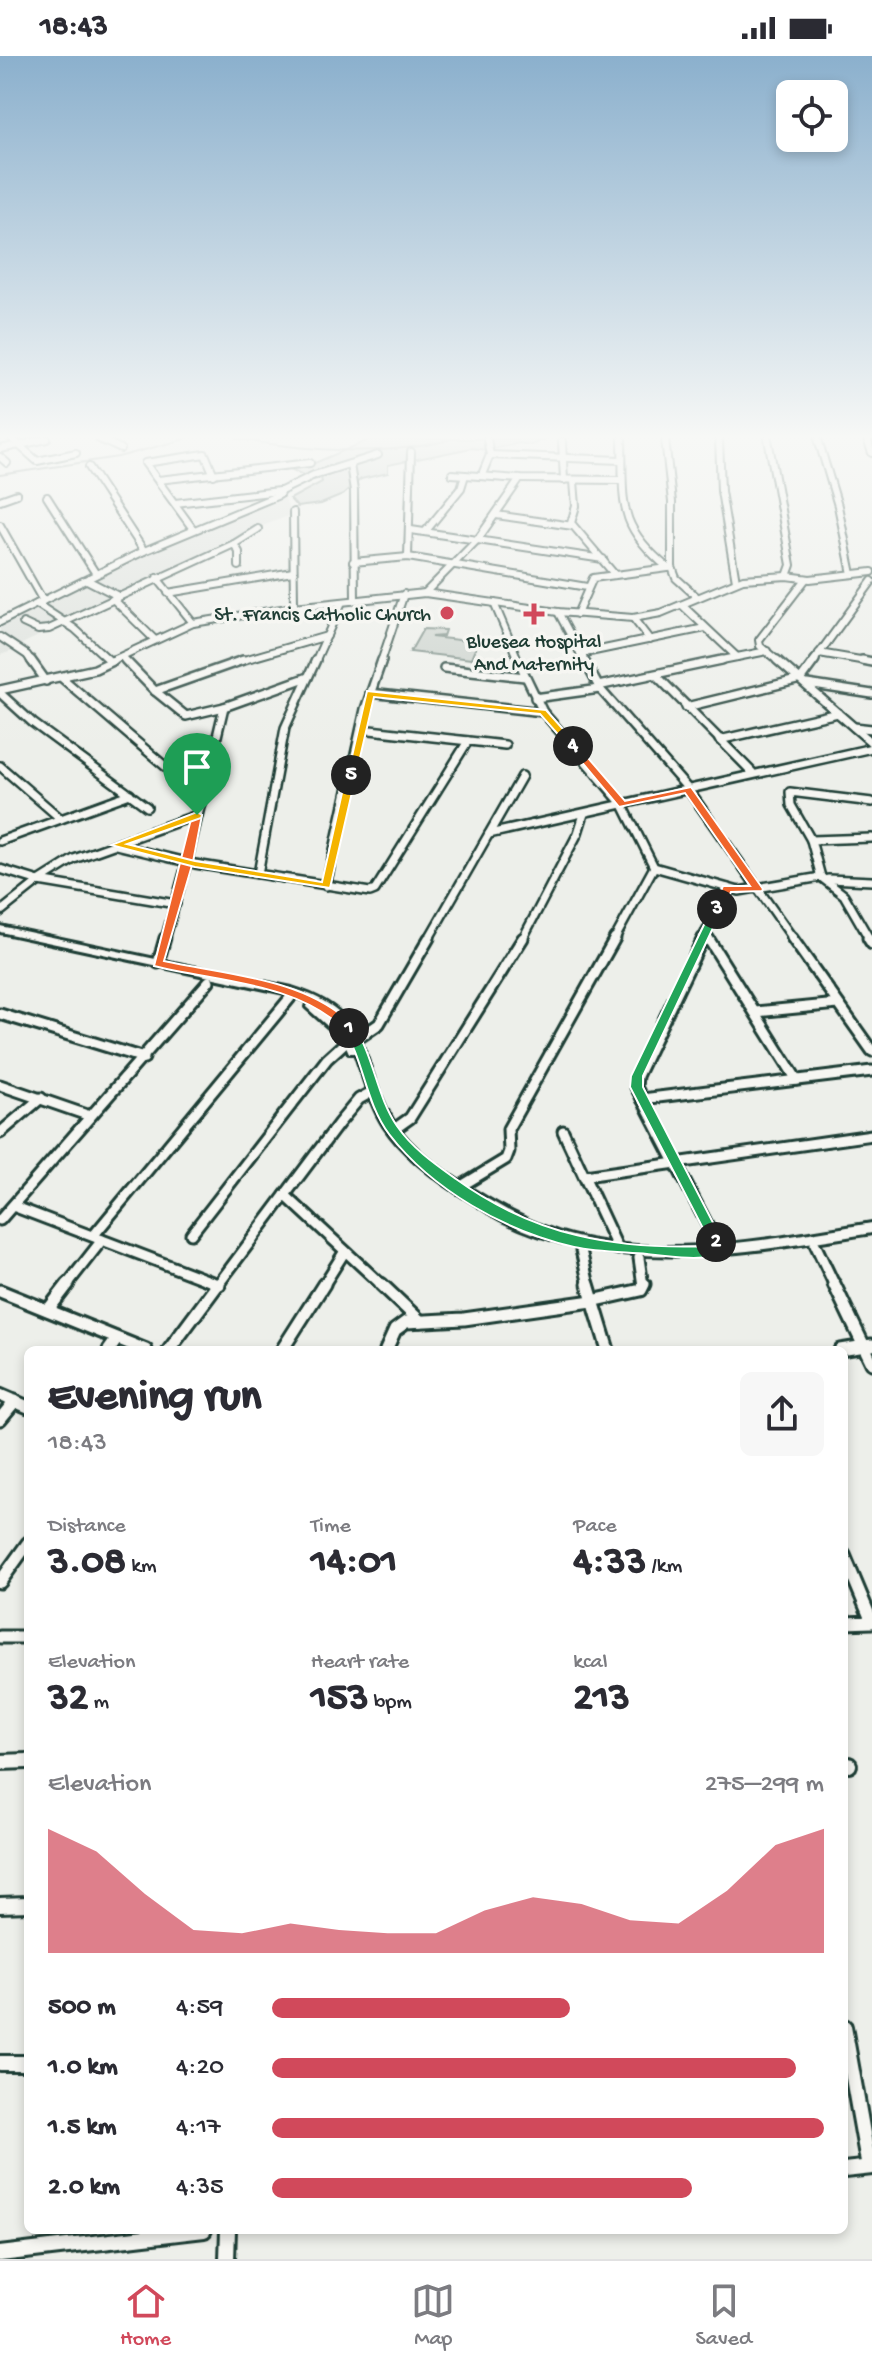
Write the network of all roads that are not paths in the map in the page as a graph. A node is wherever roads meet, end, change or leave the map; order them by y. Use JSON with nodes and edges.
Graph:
{"nodes":[{"id":1,"x":9,"y":542,"type":"edge"},
{"id":2,"x":76,"y":542,"type":"edge"},
{"id":3,"x":138,"y":542,"type":"edge"},
{"id":4,"x":164,"y":542,"type":"edge"},
{"id":5,"x":238,"y":542,"type":"edge"},
{"id":6,"x":293,"y":542,"type":"edge"},
{"id":7,"x":353,"y":542,"type":"edge"},
{"id":8,"x":410,"y":542,"type":"edge"},
{"id":9,"x":475,"y":542,"type":"edge"},
{"id":10,"x":496,"y":542,"type":"edge"},
{"id":11,"x":587,"y":542,"type":"edge"},
{"id":12,"x":642,"y":542,"type":"edge"},
{"id":13,"x":671,"y":542,"type":"edge"},
{"id":14,"x":729,"y":542,"type":"edge"},
{"id":15,"x":787,"y":542,"type":"edge"},
{"id":16,"x":845,"y":542,"type":"edge"},
{"id":17,"x":234,"y":544,"type":"junction"},
{"id":18,"x":144,"y":551,"type":"junction"},
{"id":19,"x":408,"y":557,"type":"junction"},
{"id":20,"x":603,"y":559,"type":"junction"},
{"id":21,"x":353,"y":562,"type":"junction"},
{"id":22,"x":454,"y":565,"type":"junction"},
{"id":23,"x":239,"y":566,"type":"dead end"},
{"id":24,"x":670,"y":568,"type":"junction"},
{"id":25,"x":293,"y":572,"type":"junction"},
{"id":26,"x":872,"y":572,"type":"edge"},
{"id":27,"x":96,"y":574,"type":"junction"},
{"id":28,"x":852,"y":574,"type":"junction"},
{"id":29,"x":615,"y":575,"type":"junction"},
{"id":30,"x":787,"y":576,"type":"junction"},
{"id":31,"x":157,"y":578,"type":"junction"},
{"id":32,"x":806,"y":579,"type":"junction"},
{"id":33,"x":87,"y":580,"type":"junction"},
{"id":34,"x":736,"y":581,"type":"junction"},
{"id":35,"x":872,"y":581,"type":"edge"},
{"id":36,"x":587,"y":587,"type":"junction"},
{"id":37,"x":168,"y":593,"type":"junction"},
{"id":38,"x":425,"y":593,"type":"junction"},
{"id":39,"x":404,"y":594,"type":"junction"},
{"id":40,"x":697,"y":597,"type":"junction"},
{"id":41,"x":115,"y":598,"type":"junction"},
{"id":42,"x":355,"y":600,"type":"junction"},
{"id":43,"x":342,"y":602,"type":"junction"},
{"id":44,"x":40,"y":603,"type":"junction"},
{"id":45,"x":494,"y":603,"type":"junction"},
{"id":46,"x":682,"y":605,"type":"junction"},
{"id":47,"x":294,"y":607,"type":"junction"},
{"id":48,"x":558,"y":612,"type":"junction"},
{"id":49,"x":577,"y":614,"type":"junction"},
{"id":50,"x":633,"y":618,"type":"junction"},
{"id":51,"x":0,"y":622,"type":"edge"},
{"id":52,"x":66,"y":622,"type":"junction"},
{"id":53,"x":23,"y":623,"type":"dead end"},
{"id":54,"x":193,"y":623,"type":"junction"},
{"id":55,"x":705,"y":628,"type":"junction"},
{"id":56,"x":327,"y":636,"type":"junction"},
{"id":57,"x":0,"y":637,"type":"edge"},
{"id":58,"x":155,"y":640,"type":"junction"},
{"id":59,"x":650,"y":640,"type":"junction"},
{"id":60,"x":767,"y":651,"type":"junction"},
{"id":61,"x":580,"y":654,"type":"junction"},
{"id":62,"x":815,"y":654,"type":"junction"},
{"id":63,"x":122,"y":657,"type":"junction"},
{"id":64,"x":737,"y":657,"type":"junction"},
{"id":65,"x":110,"y":661,"type":"junction"},
{"id":66,"x":872,"y":662,"type":"edge"},
{"id":67,"x":444,"y":668,"type":"dead end"},
{"id":68,"x":656,"y":675,"type":"junction"},
{"id":69,"x":308,"y":677,"type":"junction"},
{"id":70,"x":525,"y":677,"type":"junction"},
{"id":71,"x":62,"y":678,"type":"junction"},
{"id":72,"x":46,"y":681,"type":"junction"},
{"id":73,"x":804,"y":682,"type":"junction"},
{"id":74,"x":599,"y":688,"type":"junction"},
{"id":75,"x":0,"y":691,"type":"edge"},
{"id":76,"x":155,"y":691,"type":"junction"},
{"id":77,"x":370,"y":693,"type":"junction"},
{"id":78,"x":872,"y":694,"type":"edge"},
{"id":79,"x":535,"y":698,"type":"junction"},
{"id":80,"x":224,"y":707,"type":"junction"},
{"id":81,"x":686,"y":707,"type":"junction"},
{"id":82,"x":543,"y":712,"type":"junction"},
{"id":83,"x":838,"y":713,"type":"junction"},
{"id":84,"x":854,"y":727,"type":"junction"},
{"id":85,"x":361,"y":729,"type":"junction"},
{"id":86,"x":872,"y":729,"type":"edge"},
{"id":87,"x":719,"y":740,"type":"junction"},
{"id":88,"x":468,"y":741,"type":"junction"},
{"id":89,"x":505,"y":745,"type":"dead end"},
{"id":90,"x":872,"y":746,"type":"edge"},
{"id":91,"x":0,"y":766,"type":"edge"},
{"id":92,"x":752,"y":772,"type":"dead end"},
{"id":93,"x":173,"y":773,"type":"dead end"},
{"id":94,"x":522,"y":776,"type":"dead end"},
{"id":95,"x":688,"y":789,"type":"junction"},
{"id":96,"x":130,"y":794,"type":"junction"},
{"id":97,"x":872,"y":802,"type":"edge"},
{"id":98,"x":623,"y":805,"type":"junction"},
{"id":99,"x":147,"y":807,"type":"dead end"},
{"id":100,"x":584,"y":814,"type":"junction"},
{"id":101,"x":197,"y":815,"type":"junction"},
{"id":102,"x":61,"y":819,"type":"junction"},
{"id":103,"x":489,"y":834,"type":"junction"},
{"id":104,"x":872,"y":838,"type":"edge"},
{"id":105,"x":811,"y":840,"type":"junction"},
{"id":106,"x":0,"y":841,"type":"edge"},
{"id":107,"x":116,"y":845,"type":"junction"},
{"id":108,"x":187,"y":862,"type":"junction"},
{"id":109,"x":654,"y":867,"type":"junction"},
{"id":110,"x":0,"y":869,"type":"edge"},
{"id":111,"x":258,"y":874,"type":"junction"},
{"id":112,"x":825,"y":878,"type":"junction"},
{"id":113,"x":39,"y":881,"type":"junction"},
{"id":114,"x":872,"y":881,"type":"edge"},
{"id":115,"x":326,"y":886,"type":"junction"},
{"id":116,"x":727,"y":888,"type":"junction"},
{"id":117,"x":758,"y":889,"type":"junction"},
{"id":118,"x":176,"y":904,"type":"junction"},
{"id":119,"x":0,"y":912,"type":"edge"},
{"id":120,"x":0,"y":929,"type":"edge"},
{"id":121,"x":705,"y":933,"type":"junction"},
{"id":122,"x":0,"y":936,"type":"edge"},
{"id":123,"x":872,"y":944,"type":"edge"},
{"id":124,"x":158,"y":963,"type":"junction"},
{"id":125,"x":209,"y":981,"type":"junction"},
{"id":126,"x":290,"y":998,"type":"junction"},
{"id":127,"x":838,"y":1004,"type":"junction"},
{"id":128,"x":756,"y":1012,"type":"junction"},
{"id":129,"x":0,"y":1014,"type":"edge"},
{"id":130,"x":353,"y":1039,"type":"junction"},
{"id":131,"x":872,"y":1051,"type":"edge"},
{"id":132,"x":144,"y":1058,"type":"junction"},
{"id":133,"x":872,"y":1071,"type":"edge"},
{"id":134,"x":797,"y":1080,"type":"junction"},
{"id":135,"x":0,"y":1085,"type":"edge"},
{"id":136,"x":368,"y":1094,"type":"junction"},
{"id":137,"x":41,"y":1098,"type":"junction"},
{"id":138,"x":642,"y":1099,"type":"junction"},
{"id":139,"x":90,"y":1116,"type":"junction"},
{"id":140,"x":393,"y":1130,"type":"junction"},
{"id":141,"x":563,"y":1131,"type":"dead end"},
{"id":142,"x":0,"y":1133,"type":"edge"},
{"id":143,"x":872,"y":1135,"type":"edge"},
{"id":144,"x":676,"y":1163,"type":"junction"},
{"id":145,"x":585,"y":1176,"type":"junction"},
{"id":146,"x":450,"y":1185,"type":"junction"},
{"id":147,"x":285,"y":1195,"type":"junction"},
{"id":148,"x":13,"y":1206,"type":"junction"},
{"id":149,"x":0,"y":1220,"type":"edge"},
{"id":150,"x":872,"y":1228,"type":"edge"},
{"id":151,"x":191,"y":1234,"type":"dead end"},
{"id":152,"x":872,"y":1235,"type":"edge"},
{"id":153,"x":98,"y":1238,"type":"junction"},
{"id":154,"x":815,"y":1244,"type":"junction"},
{"id":155,"x":618,"y":1249,"type":"junction"},
{"id":156,"x":581,"y":1250,"type":"junction"},
{"id":157,"x":345,"y":1251,"type":"junction"},
{"id":158,"x":721,"y":1251,"type":"junction"},
{"id":159,"x":639,"y":1258,"type":"junction"},
{"id":160,"x":220,"y":1285,"type":"junction"},
{"id":161,"x":0,"y":1291,"type":"edge"},
{"id":162,"x":592,"y":1301,"type":"junction"},
{"id":163,"x":48,"y":1310,"type":"junction"},
{"id":164,"x":420,"y":1321,"type":"junction"},
{"id":165,"x":117,"y":1339,"type":"junction"},
{"id":166,"x":112,"y":1346,"type":"edge"},
{"id":167,"x":135,"y":1346,"type":"edge"},
{"id":168,"x":172,"y":1346,"type":"edge"},
{"id":169,"x":285,"y":1346,"type":"edge"},
{"id":170,"x":388,"y":1346,"type":"edge"},
{"id":171,"x":607,"y":1346,"type":"edge"},
{"id":172,"x":868,"y":1346,"type":"edge"},
{"id":173,"x":848,"y":1349,"type":"edge"},
{"id":174,"x":872,"y":1363,"type":"edge"},
{"id":175,"x":0,"y":1395,"type":"edge"},
{"id":176,"x":15,"y":1401,"type":"junction"},
{"id":177,"x":24,"y":1405,"type":"edge"},
{"id":178,"x":0,"y":1419,"type":"edge"},
{"id":179,"x":24,"y":1549,"type":"edge"},
{"id":180,"x":848,"y":1565,"type":"edge"},
{"id":181,"x":0,"y":1582,"type":"edge"},
{"id":182,"x":848,"y":1623,"type":"edge"},
{"id":183,"x":0,"y":1637,"type":"edge"},
{"id":184,"x":24,"y":1637,"type":"edge"},
{"id":185,"x":24,"y":1761,"type":"edge"},
{"id":186,"x":0,"y":1762,"type":"edge"},
{"id":187,"x":24,"y":1904,"type":"edge"},
{"id":188,"x":0,"y":1905,"type":"edge"},
{"id":189,"x":848,"y":2048,"type":"edge"},
{"id":190,"x":0,"y":2063,"type":"edge"},
{"id":191,"x":24,"y":2063,"type":"edge"},
{"id":192,"x":871,"y":2167,"type":"edge"},
{"id":193,"x":848,"y":2170,"type":"edge"},
{"id":194,"x":170,"y":2234,"type":"edge"},
{"id":195,"x":228,"y":2234,"type":"edge"},
{"id":196,"x":0,"y":2254,"type":"edge"},
{"id":197,"x":227,"y":2259,"type":"edge"}],
"edges":[{"from":1,"to":44,"type":"street"},
{"from":2,"to":27,"type":"street"},
{"from":3,"to":18,"type":"street"},
{"from":4,"to":18,"type":"street"},
{"from":5,"to":17,"type":"street"},
{"from":6,"to":25,"type":"street"},
{"from":7,"to":21,"type":"street"},
{"from":8,"to":19,"type":"street"},
{"from":9,"to":22,"type":"street"},
{"from":10,"to":20,"type":"street"},
{"from":11,"to":20,"type":"street"},
{"from":12,"to":24,"type":"street"},
{"from":13,"to":24,"type":"street"},
{"from":14,"to":34,"type":"street"},
{"from":15,"to":30,"type":"street"},
{"from":16,"to":28,"type":"street"},
{"from":17,"to":23,"type":"street"},
{"from":17,"to":31,"type":"street"},
{"from":18,"to":27,"type":"street"},
{"from":19,"to":21,"type":"street"},
{"from":19,"to":22,"type":"street"},
{"from":20,"to":29,"type":"street"},
{"from":21,"to":42,"type":"street"},
{"from":22,"to":36,"type":"street"},
{"from":22,"to":38,"type":"street"},
{"from":24,"to":29,"type":"street"},
{"from":24,"to":40,"type":"street"},
{"from":25,"to":37,"type":"street"},
{"from":25,"to":47,"type":"street"},
{"from":26,"to":28,"type":"street"},
{"from":27,"to":33,"type":"street"},
{"from":28,"to":32,"type":"street"},
{"from":29,"to":36,"type":"street"},
{"from":30,"to":32,"type":"street"},
{"from":30,"to":34,"type":"street"},
{"from":31,"to":37,"type":"street"},
{"from":31,"to":41,"type":"street"},
{"from":32,"to":60,"type":"street"},
{"from":33,"to":41,"type":"street"},
{"from":33,"to":44,"type":"street"},
{"from":34,"to":40,"type":"street"},
{"from":35,"to":62,"type":"street"},
{"from":36,"to":49,"type":"street"},
{"from":37,"to":54,"type":"street"},
{"from":38,"to":39,"type":"street"},
{"from":38,"to":45,"type":"street"},
{"from":39,"to":42,"type":"street"},
{"from":39,"to":77,"type":"street"},
{"from":40,"to":46,"type":"street"},
{"from":41,"to":52,"type":"street"},
{"from":41,"to":58,"type":"street"},
{"from":42,"to":43,"type":"street"},
{"from":43,"to":47,"type":"street"},
{"from":43,"to":56,"type":"street"},
{"from":44,"to":51,"type":"street"},
{"from":44,"to":52,"type":"street"},
{"from":45,"to":48,"type":"street"},
{"from":45,"to":70,"type":"street"},
{"from":46,"to":50,"type":"street"},
{"from":46,"to":55,"type":"street"},
{"from":47,"to":54,"type":"street"},
{"from":48,"to":49,"type":"street"},
{"from":48,"to":61,"type":"street"},
{"from":49,"to":50,"type":"street"},
{"from":50,"to":59,"type":"street"},
{"from":52,"to":53,"type":"street"},
{"from":52,"to":65,"type":"street"},
{"from":54,"to":58,"type":"street"},
{"from":55,"to":59,"type":"street"},
{"from":55,"to":64,"type":"street"},
{"from":56,"to":69,"type":"street"},
{"from":56,"to":76,"type":"street"},
{"from":57,"to":72,"type":"street"},
{"from":58,"to":63,"type":"street"},
{"from":59,"to":61,"type":"street"},
{"from":60,"to":64,"type":"street"},
{"from":60,"to":73,"type":"street"},
{"from":61,"to":74,"type":"street"},
{"from":62,"to":66,"type":"street"},
{"from":62,"to":73,"type":"street"},
{"from":63,"to":65,"type":"street"},
{"from":63,"to":76,"type":"street"},
{"from":64,"to":68,"type":"street"},
{"from":65,"to":71,"type":"street"},
{"from":67,"to":70,"type":"street"},
{"from":68,"to":74,"type":"street"},
{"from":68,"to":81,"type":"street"},
{"from":69,"to":80,"type":"street"},
{"from":69,"to":111,"type":"street"},
{"from":70,"to":79,"type":"street"},
{"from":71,"to":72,"type":"street"},
{"from":71,"to":93,"type":"street"},
{"from":72,"to":75,"type":"street"},
{"from":73,"to":78,"type":"street"},
{"from":73,"to":81,"type":"street"},
{"from":73,"to":83,"type":"street"},
{"from":74,"to":79,"type":"street"},
{"from":74,"to":95,"type":"street"},
{"from":75,"to":96,"type":"street"},
{"from":76,"to":80,"type":"street"},
{"from":77,"to":82,"type":"street"},
{"from":77,"to":85,"type":"street"},
{"from":79,"to":82,"type":"street"},
{"from":80,"to":101,"type":"street"},
{"from":81,"to":87,"type":"street"},
{"from":82,"to":98,"type":"street"},
{"from":83,"to":84,"type":"street"},
{"from":83,"to":87,"type":"street"},
{"from":84,"to":86,"type":"street"},
{"from":84,"to":90,"type":"street"},
{"from":85,"to":88,"type":"street"},
{"from":85,"to":115,"type":"street"},
{"from":87,"to":92,"type":"street"},
{"from":88,"to":89,"type":"street"},
{"from":88,"to":115,"type":"street"},
{"from":90,"to":95,"type":"street"},
{"from":91,"to":102,"type":"street"},
{"from":94,"to":103,"type":"street"},
{"from":95,"to":98,"type":"street"},
{"from":95,"to":117,"type":"street"},
{"from":96,"to":99,"type":"street"},
{"from":96,"to":102,"type":"street"},
{"from":97,"to":105,"type":"street"},
{"from":98,"to":100,"type":"street"},
{"from":98,"to":109,"type":"street"},
{"from":100,"to":103,"type":"street"},
{"from":100,"to":140,"type":"street"},
{"from":101,"to":107,"type":"street"},
{"from":101,"to":108,"type":"street"},
{"from":102,"to":106,"type":"street"},
{"from":103,"to":130,"type":"street"},
{"from":104,"to":105,"type":"street"},
{"from":105,"to":112,"type":"street"},
{"from":107,"to":108,"type":"street"},
{"from":107,"to":113,"type":"street"},
{"from":108,"to":111,"type":"street"},
{"from":108,"to":118,"type":"street"},
{"from":109,"to":116,"type":"street"},
{"from":109,"to":146,"type":"street"},
{"from":110,"to":113,"type":"street"},
{"from":111,"to":115,"type":"street"},
{"from":112,"to":114,"type":"street"},
{"from":112,"to":117,"type":"street"},
{"from":112,"to":123,"type":"street"},
{"from":113,"to":118,"type":"street"},
{"from":113,"to":119,"type":"street"},
{"from":116,"to":117,"type":"street"},
{"from":116,"to":121,"type":"street"},
{"from":117,"to":127,"type":"street"},
{"from":118,"to":124,"type":"street"},
{"from":120,"to":124,"type":"main road"},
{"from":121,"to":128,"type":"street"},
{"from":121,"to":138,"type":"street"},
{"from":122,"to":125,"type":"main road"},
{"from":124,"to":130,"type":"main road"},
{"from":125,"to":126,"type":"main road"},
{"from":125,"to":132,"type":"street"},
{"from":126,"to":130,"type":"main road"},
{"from":126,"to":153,"type":"street"},
{"from":127,"to":128,"type":"street"},
{"from":127,"to":131,"type":"street"},
{"from":128,"to":134,"type":"street"},
{"from":129,"to":132,"type":"street"},
{"from":130,"to":136,"type":"main road"},
{"from":130,"to":140,"type":"main road"},
{"from":130,"to":151,"type":"street"},
{"from":132,"to":139,"type":"street"},
{"from":133,"to":134,"type":"street"},
{"from":134,"to":138,"type":"street"},
{"from":135,"to":137,"type":"street"},
{"from":136,"to":146,"type":"main road"},
{"from":136,"to":147,"type":"street"},
{"from":137,"to":139,"type":"street"},
{"from":137,"to":142,"type":"street"},
{"from":138,"to":144,"type":"street"},
{"from":139,"to":148,"type":"street"},
{"from":140,"to":146,"type":"main road"},
{"from":141,"to":145,"type":"street"},
{"from":143,"to":144,"type":"street"},
{"from":144,"to":145,"type":"street"},
{"from":144,"to":158,"type":"street"},
{"from":145,"to":155,"type":"street"},
{"from":146,"to":155,"type":"main road"},
{"from":146,"to":156,"type":"main road"},
{"from":147,"to":157,"type":"street"},
{"from":147,"to":160,"type":"street"},
{"from":148,"to":149,"type":"street"},
{"from":148,"to":153,"type":"street"},
{"from":150,"to":158,"type":"main road"},
{"from":152,"to":154,"type":"main road"},
{"from":153,"to":160,"type":"street"},
{"from":153,"to":163,"type":"street"},
{"from":154,"to":159,"type":"main road"},
{"from":154,"to":172,"type":"street"},
{"from":155,"to":158,"type":"main road"},
{"from":156,"to":159,"type":"main road"},
{"from":156,"to":162,"type":"street"},
{"from":157,"to":164,"type":"street"},
{"from":157,"to":169,"type":"street"},
{"from":159,"to":162,"type":"street"},
{"from":160,"to":168,"type":"street"},
{"from":161,"to":163,"type":"street"},
{"from":162,"to":164,"type":"street"},
{"from":162,"to":171,"type":"street"},
{"from":163,"to":165,"type":"street"},
{"from":164,"to":170,"type":"street"},
{"from":165,"to":166,"type":"street"},
{"from":165,"to":167,"type":"street"},
{"from":172,"to":173,"type":"street"},
{"from":172,"to":174,"type":"street"},
{"from":175,"to":176,"type":"street"},
{"from":176,"to":177,"type":"street"},
{"from":176,"to":178,"type":"street"},
{"from":179,"to":181,"type":"street"},
{"from":180,"to":182,"type":"street"},
{"from":183,"to":184,"type":"street"},
{"from":185,"to":186,"type":"street"},
{"from":187,"to":188,"type":"street"},
{"from":189,"to":192,"type":"street"},
{"from":190,"to":191,"type":"street"},
{"from":192,"to":193,"type":"street"},
{"from":194,"to":196,"type":"street"},
{"from":195,"to":197,"type":"street"}]}
